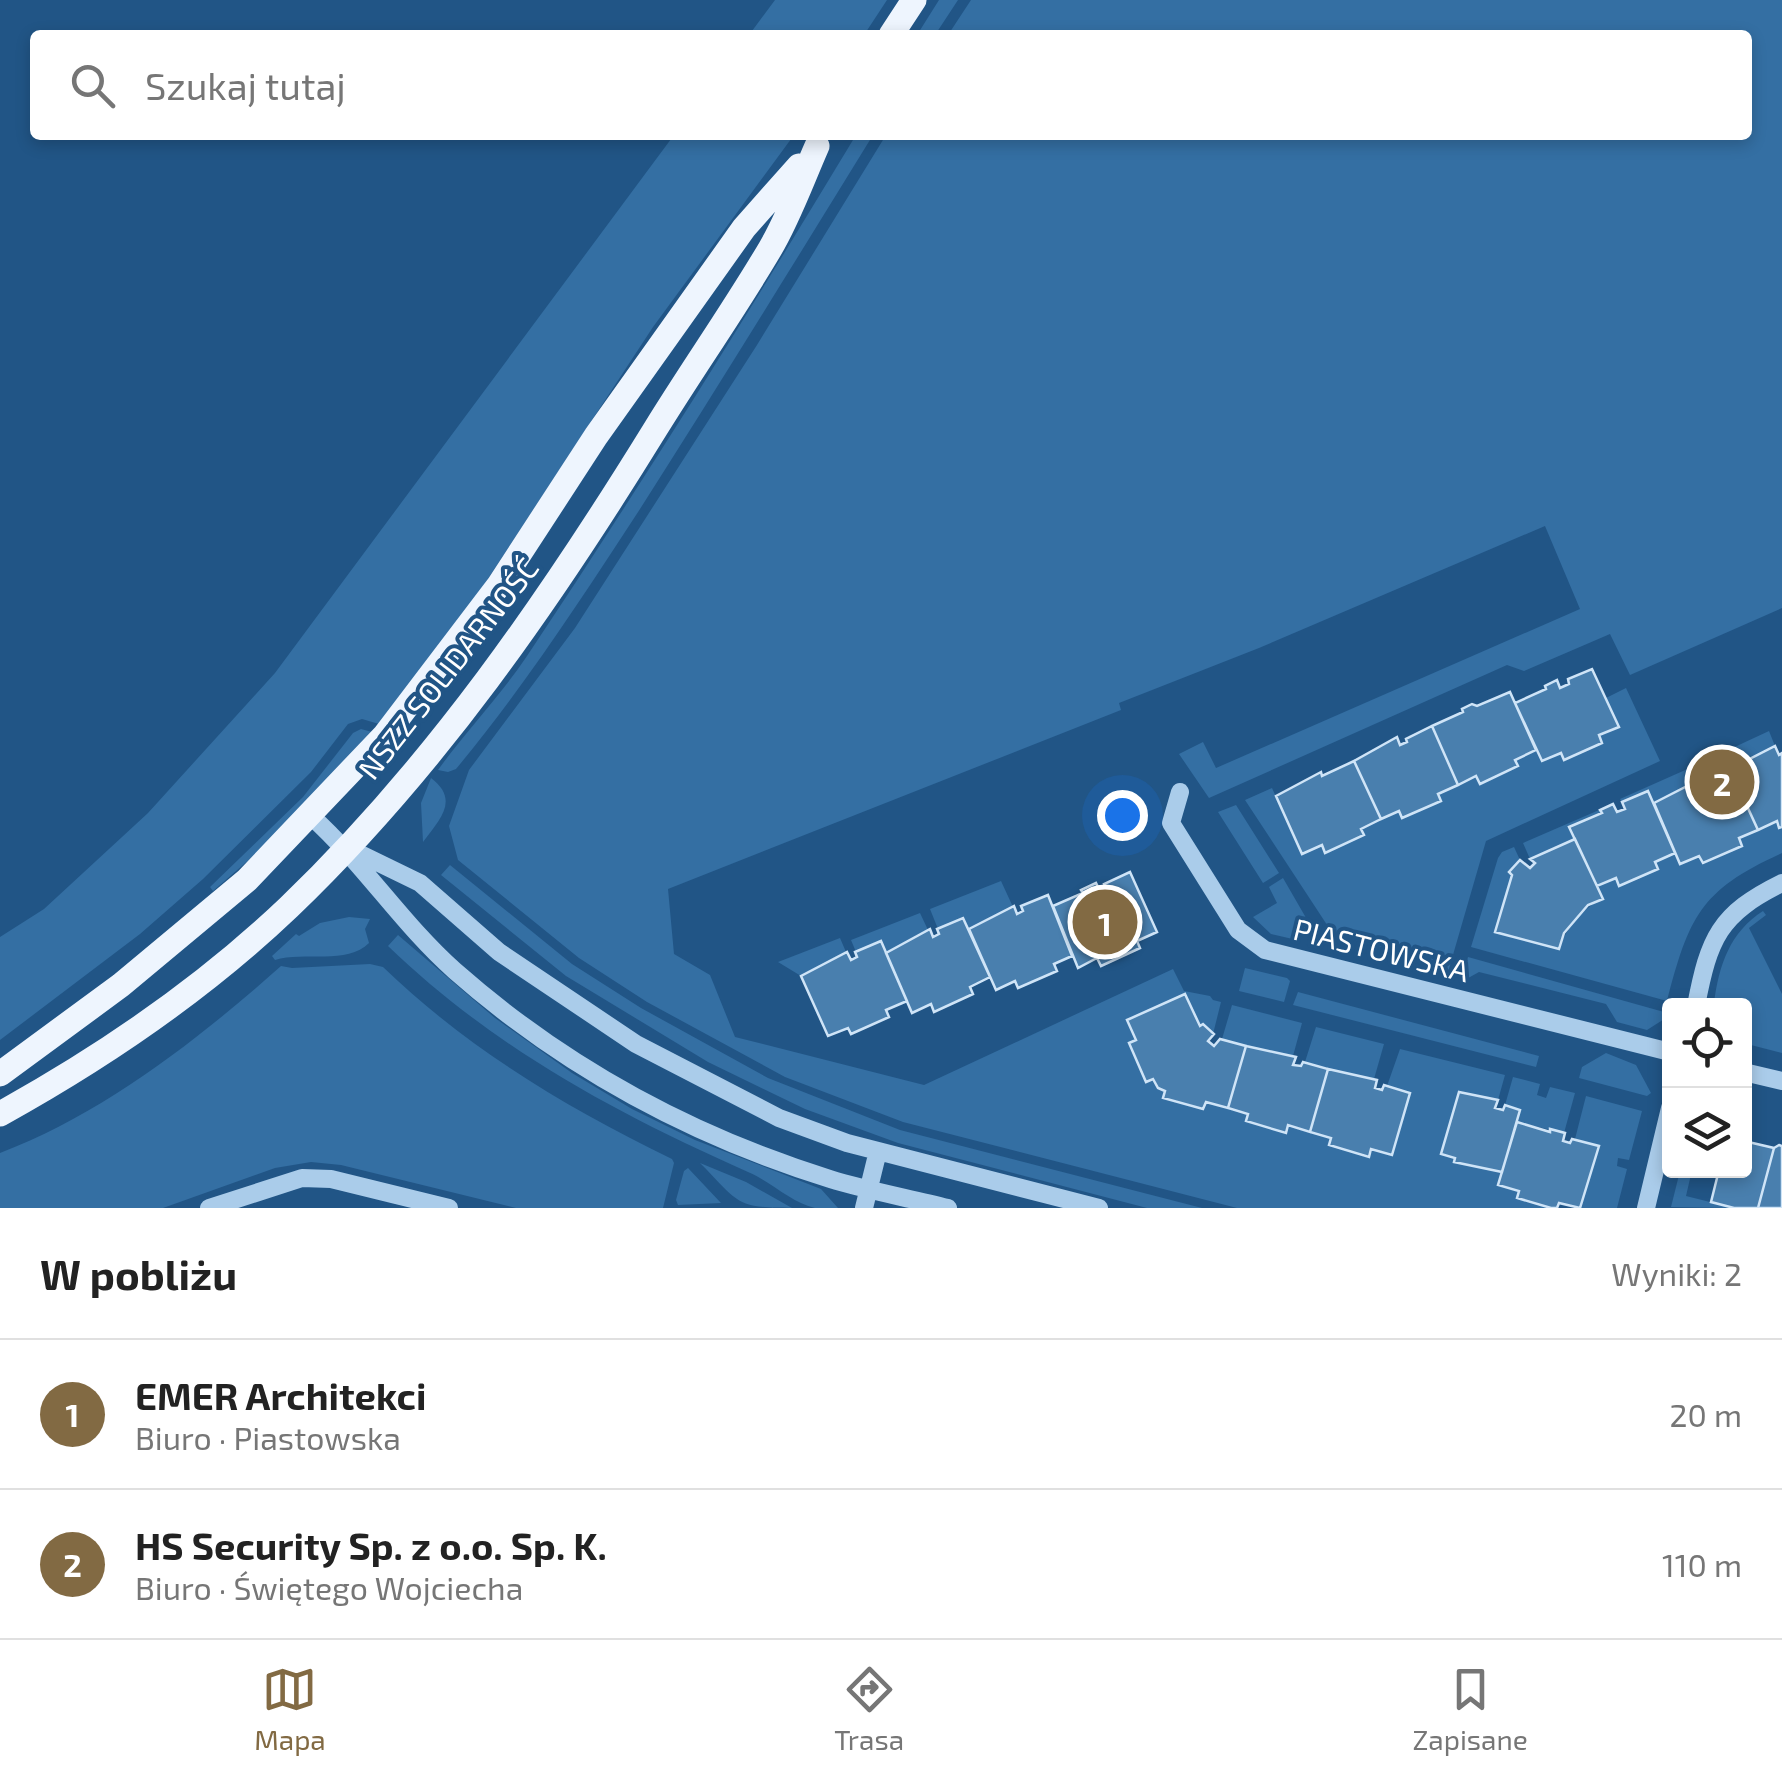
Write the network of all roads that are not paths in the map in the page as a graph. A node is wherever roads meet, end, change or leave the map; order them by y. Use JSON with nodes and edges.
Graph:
{"nodes":[{"id":1,"x":914,"y":0,"type":"edge"},
{"id":2,"x":894,"y":30,"type":"edge"},
{"id":3,"x":821,"y":140,"type":"edge"},
{"id":4,"x":1180,"y":792,"type":"dead end"},
{"id":5,"x":312,"y":816,"type":"junction"},
{"id":6,"x":346,"y":847,"type":"junction"},
{"id":7,"x":1782,"y":883,"type":"edge"},
{"id":8,"x":1698,"y":998,"type":"edge"},
{"id":9,"x":1662,"y":1050,"type":"edge"},
{"id":10,"x":0,"y":1074,"type":"edge"},
{"id":11,"x":1752,"y":1074,"type":"edge"},
{"id":12,"x":1782,"y":1081,"type":"edge"},
{"id":13,"x":0,"y":1114,"type":"edge"},
{"id":14,"x":1662,"y":1141,"type":"edge"},
{"id":15,"x":878,"y":1152,"type":"junction"},
{"id":16,"x":869,"y":1188,"type":"junction"},
{"id":17,"x":209,"y":1208,"type":"edge"},
{"id":18,"x":448,"y":1208,"type":"edge"},
{"id":19,"x":864,"y":1208,"type":"edge"},
{"id":20,"x":948,"y":1208,"type":"edge"},
{"id":21,"x":1099,"y":1208,"type":"edge"},
{"id":22,"x":1646,"y":1208,"type":"edge"}],
"edges":[{"from":1,"to":2,"type":"main road"},
{"from":3,"to":5,"type":"main road","name":"NSZZ SOLIDARNOŚĆ"},
{"from":3,"to":6,"type":"main road","name":"NSZZ SOLIDARNOŚĆ"},
{"from":4,"to":9,"type":"street","name":"PIASTOWSKA"},
{"from":5,"to":6,"type":"street"},
{"from":5,"to":10,"type":"main road","name":"NSZZ SOLIDARNOŚĆ"},
{"from":6,"to":13,"type":"main road","name":"NSZZ SOLIDARNOŚĆ"},
{"from":6,"to":15,"type":"street"},
{"from":6,"to":16,"type":"street"},
{"from":7,"to":8,"type":"street"},
{"from":11,"to":12,"type":"street"},
{"from":14,"to":22,"type":"street"},
{"from":15,"to":16,"type":"street"},
{"from":15,"to":21,"type":"street"},
{"from":16,"to":19,"type":"street"},
{"from":16,"to":20,"type":"street"},
{"from":17,"to":18,"type":"street"}]}
